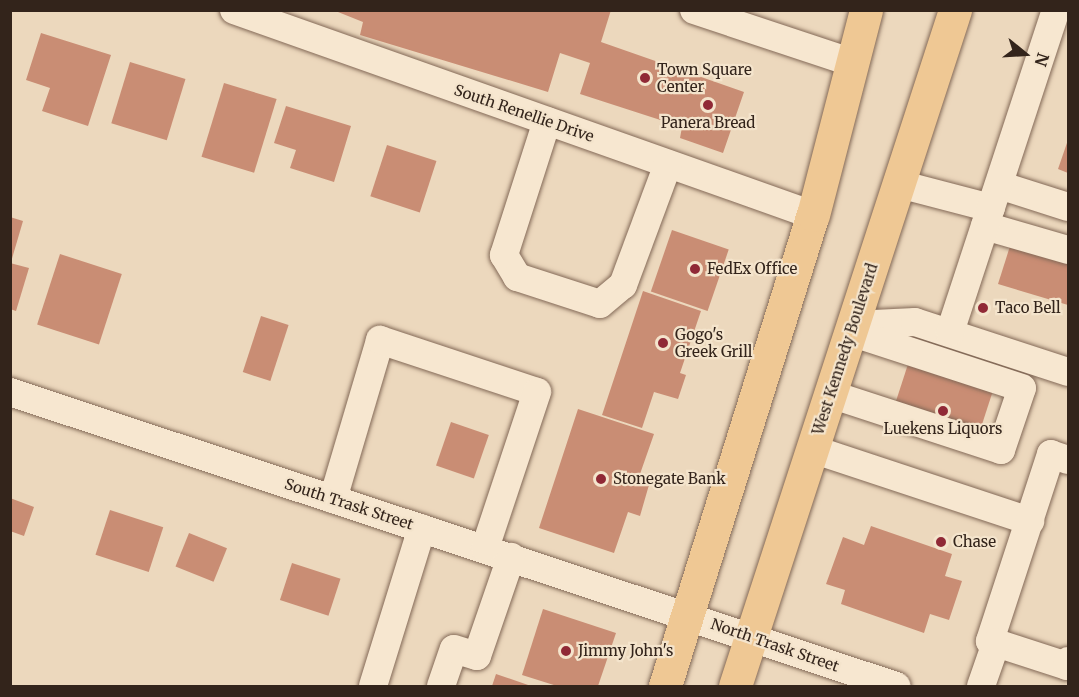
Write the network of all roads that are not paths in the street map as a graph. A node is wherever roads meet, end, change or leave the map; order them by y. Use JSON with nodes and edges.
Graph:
{"nodes":[{"id":1,"x":234,"y":10,"type":"edge"},
{"id":2,"x":694,"y":10,"type":"edge"},
{"id":3,"x":866,"y":10,"type":"edge"},
{"id":4,"x":956,"y":10,"type":"edge"},
{"id":5,"x":1056,"y":10,"type":"edge"},
{"id":6,"x":850,"y":62,"type":"junction"},
{"id":7,"x":547,"y":121,"type":"junction"},
{"id":8,"x":668,"y":164,"type":"junction"},
{"id":9,"x":899,"y":184,"type":"junction"},
{"id":10,"x":992,"y":206,"type":"junction"},
{"id":11,"x":1068,"y":207,"type":"edge"},
{"id":12,"x":813,"y":215,"type":"junction"},
{"id":13,"x":1068,"y":250,"type":"edge"},
{"id":14,"x":852,"y":329,"type":"junction"},
{"id":15,"x":950,"y":332,"type":"junction"},
{"id":16,"x":1068,"y":372,"type":"edge"},
{"id":17,"x":10,"y":392,"type":"edge"},
{"id":18,"x":830,"y":394,"type":"junction"},
{"id":19,"x":812,"y":449,"type":"junction"},
{"id":20,"x":1068,"y":460,"type":"edge"},
{"id":21,"x":333,"y":499,"type":"junction"},
{"id":22,"x":1030,"y":521,"type":"junction"},
{"id":23,"x":422,"y":528,"type":"junction"},
{"id":24,"x":498,"y":553,"type":"junction"},
{"id":25,"x":688,"y":615,"type":"junction"},
{"id":26,"x":752,"y":636,"type":"junction"},
{"id":27,"x":996,"y":643,"type":"junction"},
{"id":28,"x":1068,"y":661,"type":"edge"},
{"id":29,"x":373,"y":687,"type":"edge"},
{"id":30,"x":441,"y":687,"type":"edge"},
{"id":31,"x":665,"y":687,"type":"edge"},
{"id":32,"x":735,"y":687,"type":"edge"},
{"id":33,"x":896,"y":687,"type":"edge"},
{"id":34,"x":981,"y":687,"type":"edge"}],
"edges":[{"from":1,"to":7,"type":"street","name":"South Renellie Drive"},
{"from":2,"to":6,"type":"street"},
{"from":3,"to":6,"type":"main road"},
{"from":4,"to":9,"type":"main road","name":"West Kennedy Boulevard"},
{"from":5,"to":10,"type":"street"},
{"from":6,"to":12,"type":"main road"},
{"from":7,"to":8,"type":"street","name":"South Renellie Drive"},
{"from":7,"to":8,"type":"street"},
{"from":8,"to":12,"type":"street","name":"South Renellie Drive"},
{"from":9,"to":10,"type":"street"},
{"from":9,"to":14,"type":"main road","name":"West Kennedy Boulevard"},
{"from":10,"to":11,"type":"street"},
{"from":10,"to":13,"type":"street"},
{"from":10,"to":15,"type":"street"},
{"from":12,"to":25,"type":"main road"},
{"from":14,"to":15,"type":"street"},
{"from":14,"to":18,"type":"main road","name":"West Kennedy Boulevard"},
{"from":14,"to":18,"type":"street"},
{"from":15,"to":16,"type":"street"},
{"from":17,"to":21,"type":"street","name":"South Trask Street"},
{"from":18,"to":19,"type":"main road","name":"West Kennedy Boulevard"},
{"from":19,"to":22,"type":"street"},
{"from":19,"to":26,"type":"main road","name":"West Kennedy Boulevard"},
{"from":20,"to":22,"type":"street"},
{"from":21,"to":23,"type":"street","name":"South Trask Street"},
{"from":21,"to":24,"type":"street"},
{"from":22,"to":27,"type":"street"},
{"from":23,"to":24,"type":"street","name":"South Trask Street"},
{"from":23,"to":29,"type":"street"},
{"from":24,"to":25,"type":"street","name":"South Trask Street"},
{"from":24,"to":30,"type":"street"},
{"from":25,"to":26,"type":"street","name":"North Trask Street"},
{"from":25,"to":31,"type":"main road"},
{"from":26,"to":32,"type":"main road","name":"West Kennedy Boulevard"},
{"from":26,"to":33,"type":"street","name":"North Trask Street"},
{"from":27,"to":28,"type":"street"},
{"from":27,"to":34,"type":"street"}]}
